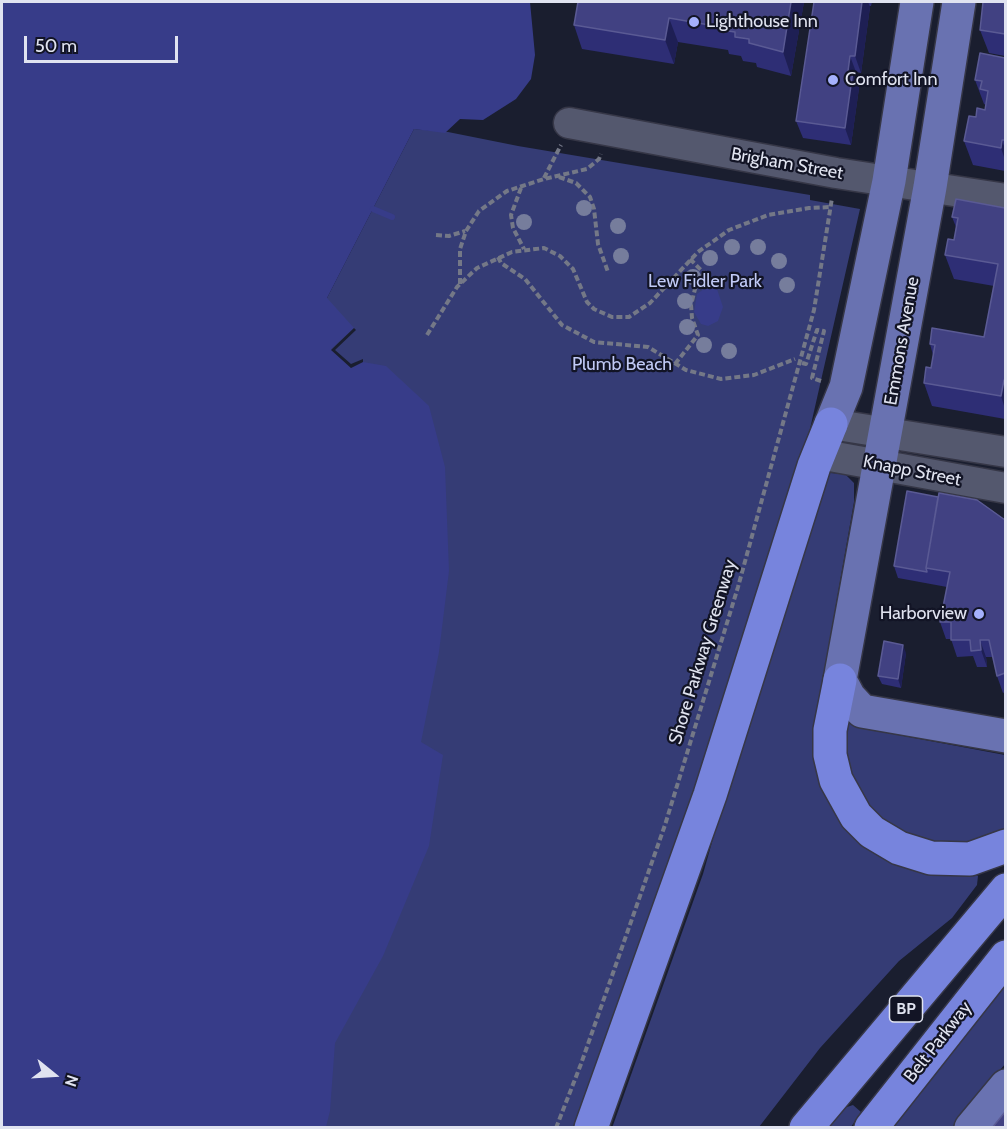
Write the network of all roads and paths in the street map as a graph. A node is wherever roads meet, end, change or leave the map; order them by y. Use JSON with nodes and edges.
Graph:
{"nodes":[{"id":1,"x":917,"y":2,"type":"edge"},
{"id":2,"x":958,"y":2,"type":"edge"},
{"id":3,"x":569,"y":123,"type":"dead end"},
{"id":4,"x":559,"y":152,"type":"dead end"},
{"id":5,"x":599,"y":159,"type":"dead end"},
{"id":6,"x":836,"y":173,"type":"junction"},
{"id":7,"x":555,"y":176,"type":"junction"},
{"id":8,"x":544,"y":179,"type":"junction"},
{"id":9,"x":889,"y":181,"type":"junction"},
{"id":10,"x":521,"y":187,"type":"junction"},
{"id":11,"x":930,"y":187,"type":"junction"},
{"id":12,"x":1005,"y":200,"type":"edge"},
{"id":13,"x":831,"y":207,"type":"junction"},
{"id":14,"x":466,"y":231,"type":"junction"},
{"id":15,"x":436,"y":235,"type":"dead end"},
{"id":16,"x":524,"y":249,"type":"junction"},
{"id":17,"x":498,"y":257,"type":"junction"},
{"id":18,"x":690,"y":259,"type":"junction"},
{"id":19,"x":608,"y":272,"type":"dead end"},
{"id":20,"x":460,"y":285,"type":"junction"},
{"id":21,"x":427,"y":335,"type":"dead end"},
{"id":22,"x":795,"y":360,"type":"dead end"},
{"id":23,"x":802,"y":363,"type":"dead end"},
{"id":24,"x":675,"y":364,"type":"junction"},
{"id":25,"x":820,"y":380,"type":"dead end"},
{"id":26,"x":886,"y":433,"type":"junction"},
{"id":27,"x":825,"y":439,"type":"junction"},
{"id":28,"x":1005,"y":452,"type":"edge"},
{"id":29,"x":881,"y":464,"type":"junction"},
{"id":30,"x":1005,"y":488,"type":"edge"},
{"id":31,"x":840,"y":680,"type":"junction"},
{"id":32,"x":1005,"y":736,"type":"edge"},
{"id":33,"x":1005,"y":846,"type":"edge"},
{"id":34,"x":1005,"y":890,"type":"edge"},
{"id":35,"x":1005,"y":957,"type":"edge"},
{"id":36,"x":1005,"y":1086,"type":"edge"},
{"id":37,"x":556,"y":1128,"type":"edge"},
{"id":38,"x":591,"y":1128,"type":"edge"},
{"id":39,"x":806,"y":1128,"type":"edge"},
{"id":40,"x":871,"y":1128,"type":"edge"},
{"id":41,"x":971,"y":1128,"type":"edge"}],
"edges":[{"from":1,"to":9,"type":"main road"},
{"from":2,"to":11,"type":"main road","name":"Emmons Avenue"},
{"from":3,"to":6,"type":"street","name":"Brigham Street"},
{"from":4,"to":8,"type":"path"},
{"from":5,"to":7,"type":"path"},
{"from":6,"to":9,"type":"street","name":"Brigham Street"},
{"from":6,"to":13,"type":"path","name":"Shore Parkway Greenway"},
{"from":7,"to":8,"type":"path"},
{"from":7,"to":19,"type":"path"},
{"from":8,"to":10,"type":"path"},
{"from":9,"to":11,"type":"street","name":"Brigham Street"},
{"from":9,"to":27,"type":"main road"},
{"from":10,"to":14,"type":"path"},
{"from":10,"to":16,"type":"path"},
{"from":11,"to":12,"type":"street","name":"Brigham Street"},
{"from":11,"to":26,"type":"main road","name":"Emmons Avenue"},
{"from":13,"to":18,"type":"path"},
{"from":13,"to":37,"type":"path","name":"Shore Parkway Greenway"},
{"from":14,"to":15,"type":"path"},
{"from":14,"to":20,"type":"path"},
{"from":16,"to":17,"type":"path"},
{"from":16,"to":18,"type":"path"},
{"from":17,"to":20,"type":"path"},
{"from":17,"to":24,"type":"path"},
{"from":18,"to":24,"type":"path"},
{"from":20,"to":21,"type":"path"},
{"from":22,"to":24,"type":"path"},
{"from":23,"to":25,"type":"path"},
{"from":26,"to":27,"type":"street","name":"Knapp Street"},
{"from":26,"to":28,"type":"street","name":"Knapp Street"},
{"from":26,"to":29,"type":"main road","name":"Emmons Avenue"},
{"from":27,"to":29,"type":"street","name":"Knapp Street"},
{"from":27,"to":38,"type":"highway"},
{"from":29,"to":30,"type":"street","name":"Knapp Street"},
{"from":29,"to":31,"type":"main road","name":"Emmons Avenue"},
{"from":31,"to":32,"type":"main road"},
{"from":31,"to":33,"type":"highway"},
{"from":34,"to":39,"type":"highway","number":"BP"},
{"from":35,"to":40,"type":"highway","name":"Belt Parkway","number":"BP"},
{"from":36,"to":41,"type":"main road"}]}
